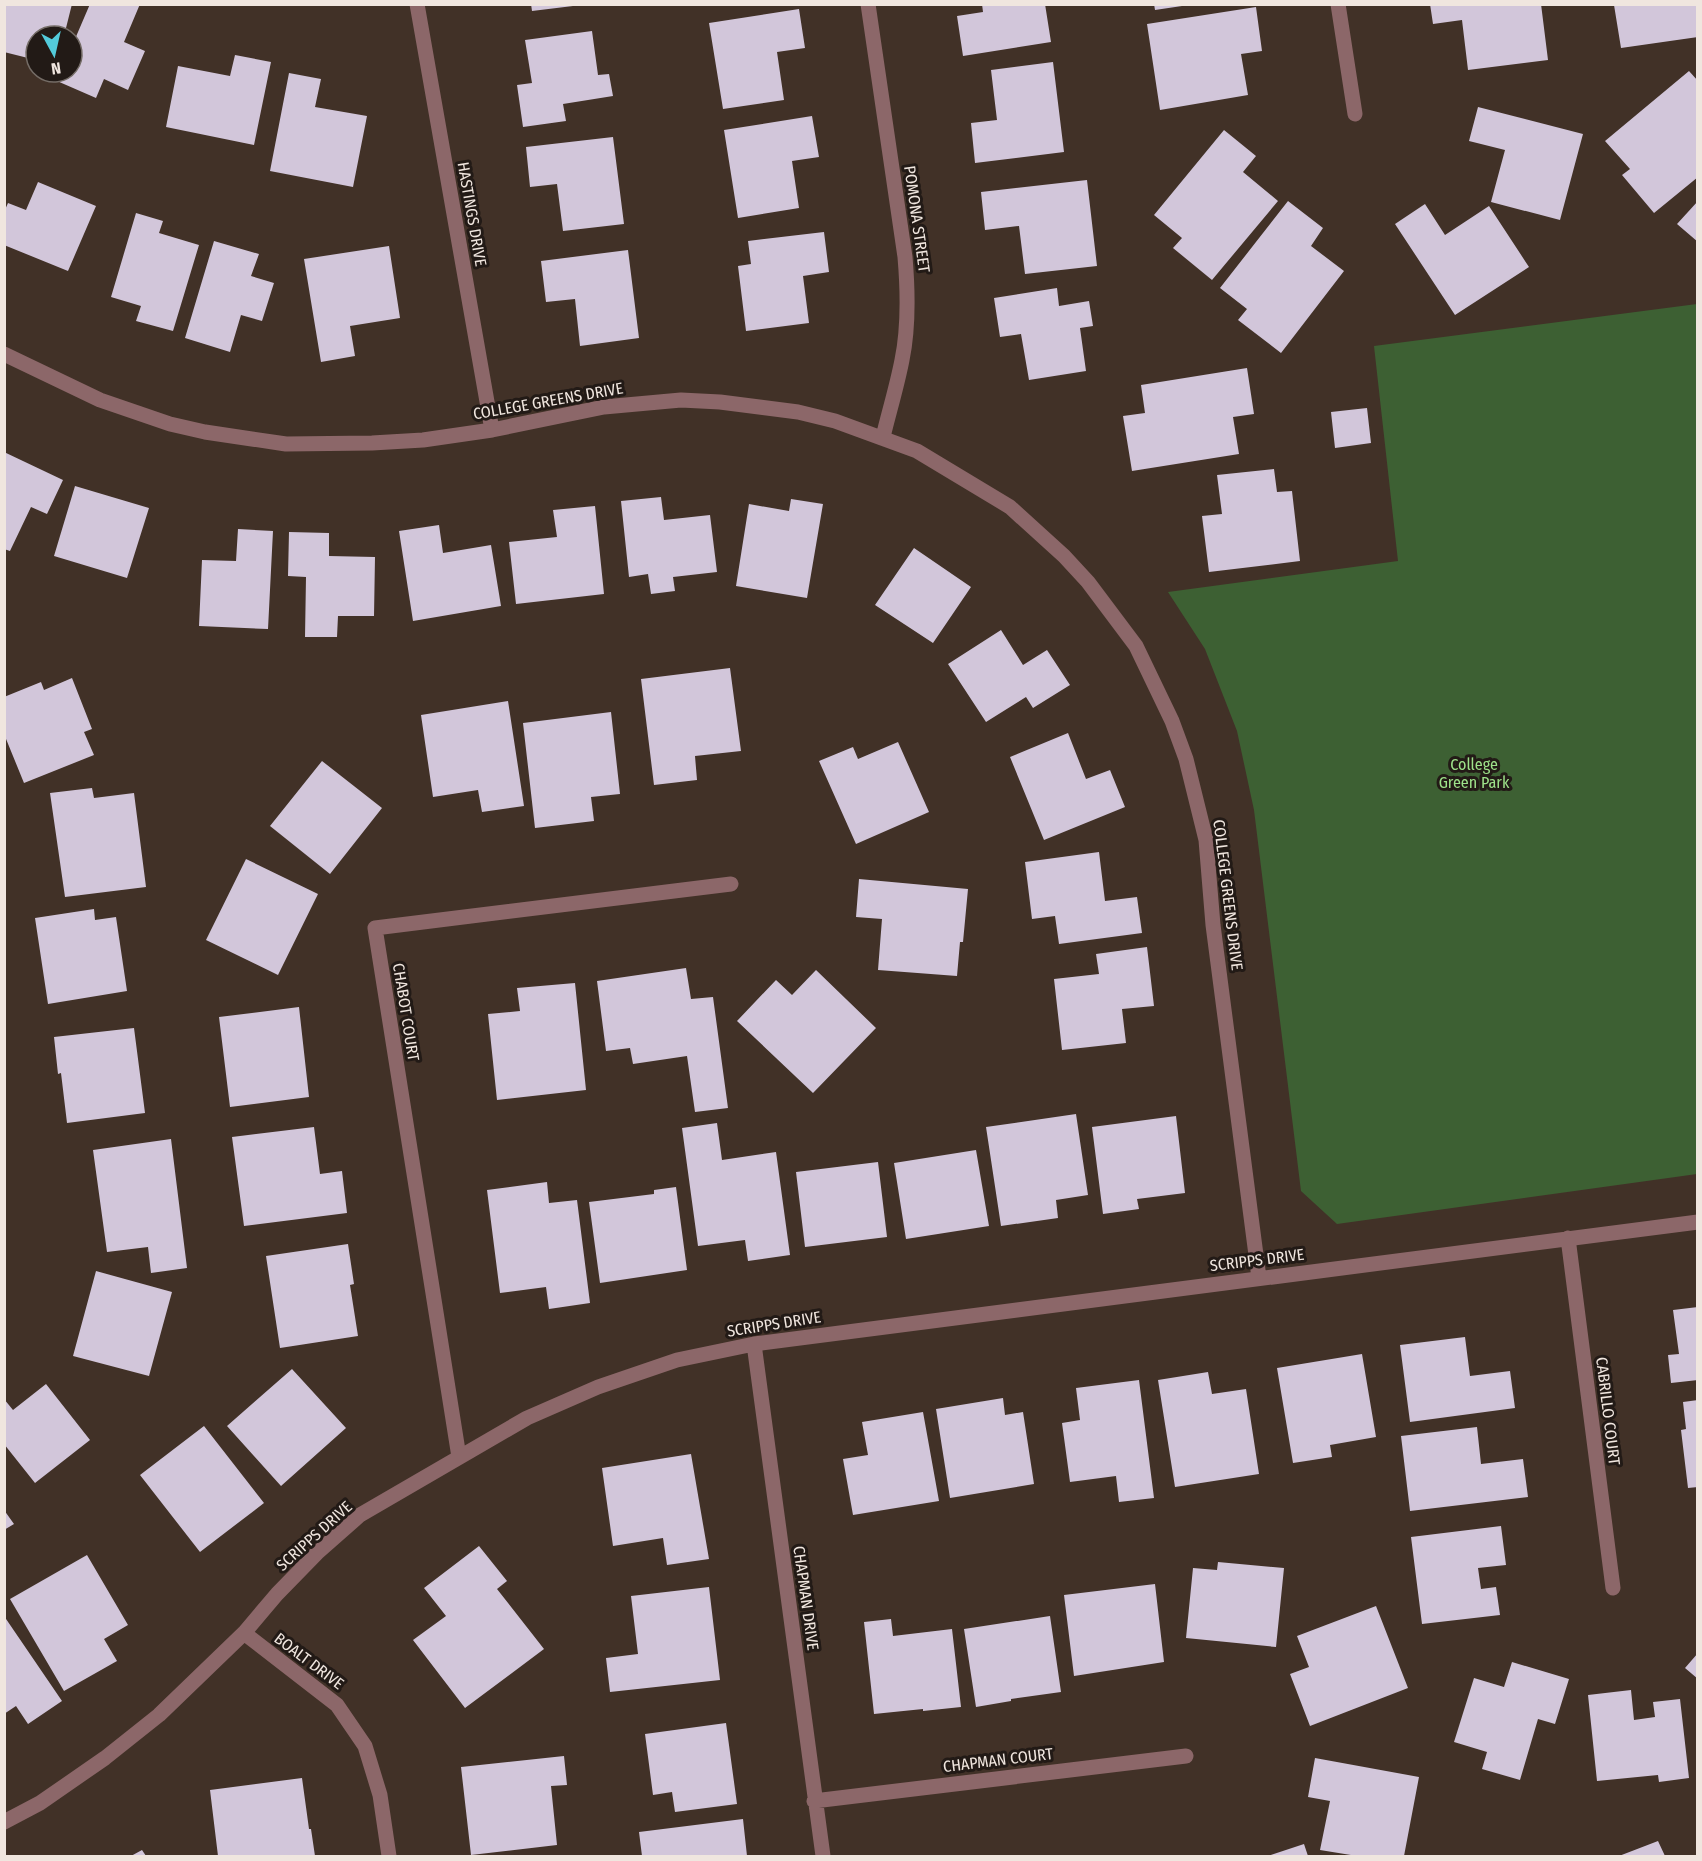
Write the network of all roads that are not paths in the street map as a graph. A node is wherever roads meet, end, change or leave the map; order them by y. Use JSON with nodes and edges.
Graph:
{"nodes":[{"id":1,"x":417,"y":4,"type":"edge"},
{"id":2,"x":868,"y":4,"type":"edge"},
{"id":3,"x":1338,"y":4,"type":"edge"},
{"id":4,"x":1355,"y":114,"type":"dead end"},
{"id":5,"x":4,"y":354,"type":"edge"},
{"id":6,"x":492,"y":429,"type":"junction"},
{"id":7,"x":883,"y":437,"type":"junction"},
{"id":8,"x":731,"y":884,"type":"dead end"},
{"id":9,"x":1698,"y":1222,"type":"edge"},
{"id":10,"x":1568,"y":1238,"type":"junction"},
{"id":11,"x":1259,"y":1278,"type":"junction"},
{"id":12,"x":754,"y":1344,"type":"junction"},
{"id":13,"x":459,"y":1457,"type":"junction"},
{"id":14,"x":1613,"y":1588,"type":"dead end"},
{"id":15,"x":244,"y":1634,"type":"junction"},
{"id":16,"x":1186,"y":1755,"type":"dead end"},
{"id":17,"x":814,"y":1801,"type":"junction"},
{"id":18,"x":4,"y":1822,"type":"edge"},
{"id":19,"x":389,"y":1857,"type":"edge"},
{"id":20,"x":823,"y":1857,"type":"edge"}],
"edges":[{"from":1,"to":6,"type":"street","name":"HASTINGS DRIVE"},
{"from":2,"to":7,"type":"street","name":"POMONA STREET"},
{"from":3,"to":4,"type":"street"},
{"from":5,"to":6,"type":"street","name":"COLLEGE GREENS DRIVE"},
{"from":6,"to":7,"type":"street","name":"COLLEGE GREENS DRIVE"},
{"from":7,"to":11,"type":"street","name":"COLLEGE GREENS DRIVE"},
{"from":8,"to":13,"type":"street","name":"CHABOT COURT"},
{"from":9,"to":10,"type":"street","name":"SCRIPPS DRIVE"},
{"from":10,"to":11,"type":"street","name":"SCRIPPS DRIVE"},
{"from":10,"to":14,"type":"street","name":"CABRILLO COURT"},
{"from":11,"to":12,"type":"street","name":"SCRIPPS DRIVE"},
{"from":12,"to":13,"type":"street","name":"SCRIPPS DRIVE"},
{"from":12,"to":17,"type":"street","name":"CHAPMAN DRIVE"},
{"from":13,"to":15,"type":"street","name":"SCRIPPS DRIVE"},
{"from":15,"to":18,"type":"street","name":"SCRIPPS DRIVE"},
{"from":15,"to":19,"type":"street","name":"BOALT DRIVE"},
{"from":16,"to":17,"type":"street","name":"CHAPMAN COURT"},
{"from":17,"to":20,"type":"street","name":"CHAPMAN DRIVE"}]}
